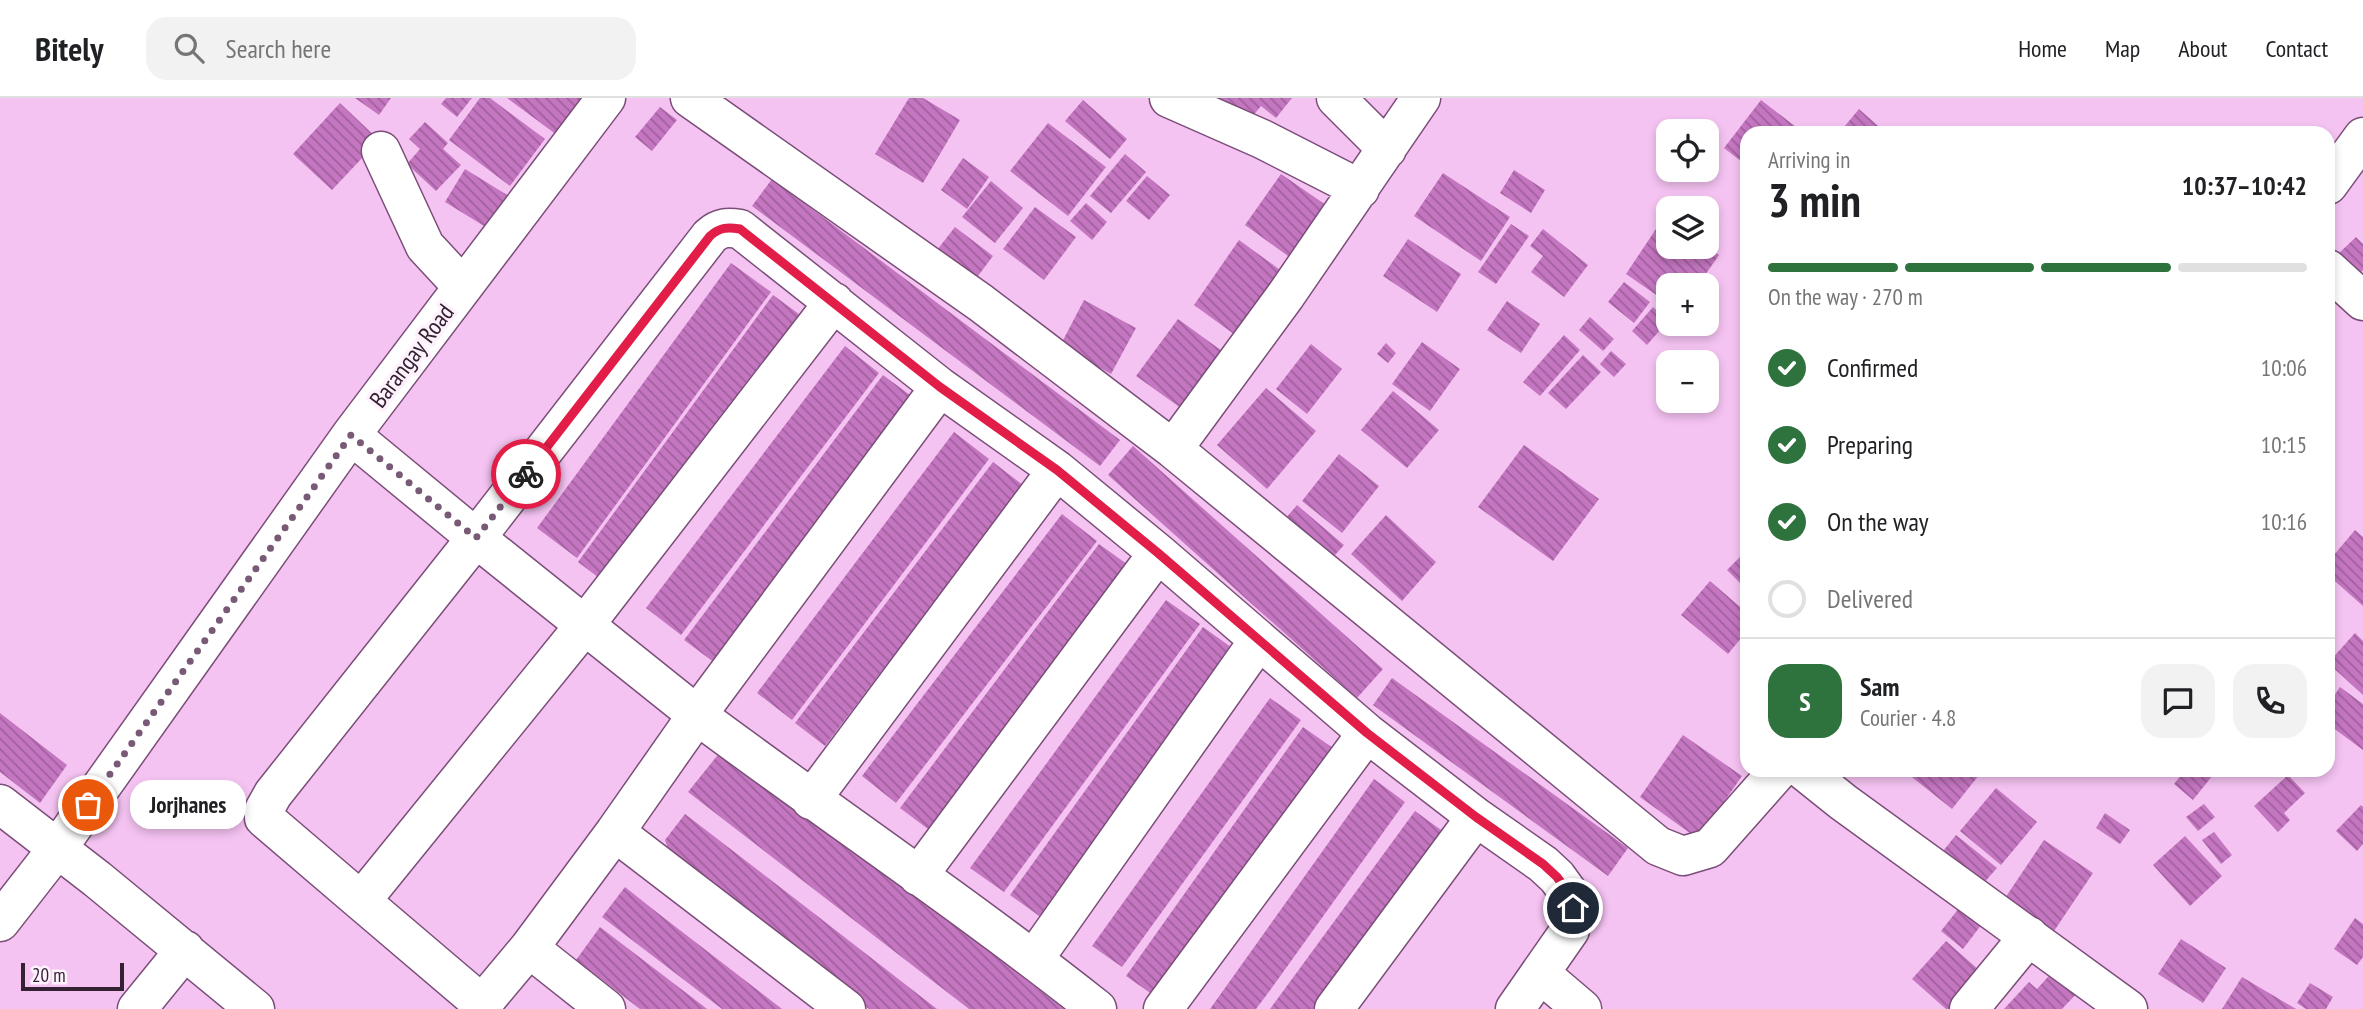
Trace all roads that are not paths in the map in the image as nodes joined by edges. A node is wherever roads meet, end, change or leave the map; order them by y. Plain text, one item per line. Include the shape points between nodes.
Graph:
1 (606, 98) edge
2 (690, 98) edge
3 (1168, 98) edge
4 (1336, 98) edge
5 (1422, 98) edge
6 (2363, 137) edge
7 (1387, 149) junction
8 (381, 151) dead end
9 (2335, 175) edge
10 (1360, 189) junction
11 (2335, 276) edge
12 (463, 287) junction
13 (2363, 301) edge
14 (834, 302) junction
15 (940, 387) junction
16 (351, 435) junction
17 (1172, 449) junction
18 (1057, 470) junction
19 (476, 538) junction
20 (1158, 553) junction
21 (584, 626) junction
22 (1259, 640) junction
23 (697, 715) junction
24 (1367, 733) junction
25 (1773, 777) edge
26 (1812, 777) edge
27 (811, 800) junction
28 (0, 804) edge
29 (1476, 817) junction
30 (615, 832) junction
31 (57, 849) junction
32 (918, 876) junction
33 (361, 901) junction
34 (0, 922) edge
35 (2029, 936) junction
36 (528, 948) junction
37 (185, 950) junction
38 (1034, 959) junction
39 (1541, 974) junction
40 (480, 1006) edge
41 (2119, 1006) edge
42 (137, 1009) edge
43 (255, 1009) edge
44 (606, 1009) edge
45 (846, 1009) edge
46 (1097, 1009) edge
47 (1163, 1009) edge
48 (1334, 1009) edge
49 (1515, 1009) edge
50 (1582, 1009) edge
51 (1969, 1009) edge

1 - 12 street, Barangay Road
2 - 17 street via 981,303
3 - 10 street
4 - 7 street
5 - 7 street
6 - 9 street
7 - 10 street
8 - 12 street via 425,246
10 - 17 street
11 - 13 street
12 - 16 street, Barangay Road
14 - 15 street
14 - 19 street via 740,229 716,230
14 - 21 street
15 - 18 street
15 - 23 street
16 - 19 street
16 - 31 street, Barangay Road
17 - 25 street via 1658,846 1683,856 1710,848
18 - 20 street
18 - 27 street
19 - 21 street
19 - 33 street via 264,810 264,818
20 - 22 street
20 - 32 street
21 - 23 street
21 - 33 street
22 - 24 street
22 - 38 street
23 - 27 street
23 - 30 street
24 - 29 street
24 - 47 street
26 - 35 street
27 - 32 street
28 - 31 street
29 - 39 street via 1543,864 1570,895 1570,930
29 - 48 street
30 - 36 street
30 - 45 street
31 - 34 street, Barangay Road
31 - 37 street
32 - 38 street
33 - 40 street
35 - 41 street
35 - 51 street
36 - 40 street
36 - 44 street
37 - 42 street
37 - 43 street
38 - 46 street
39 - 49 street
39 - 50 street

